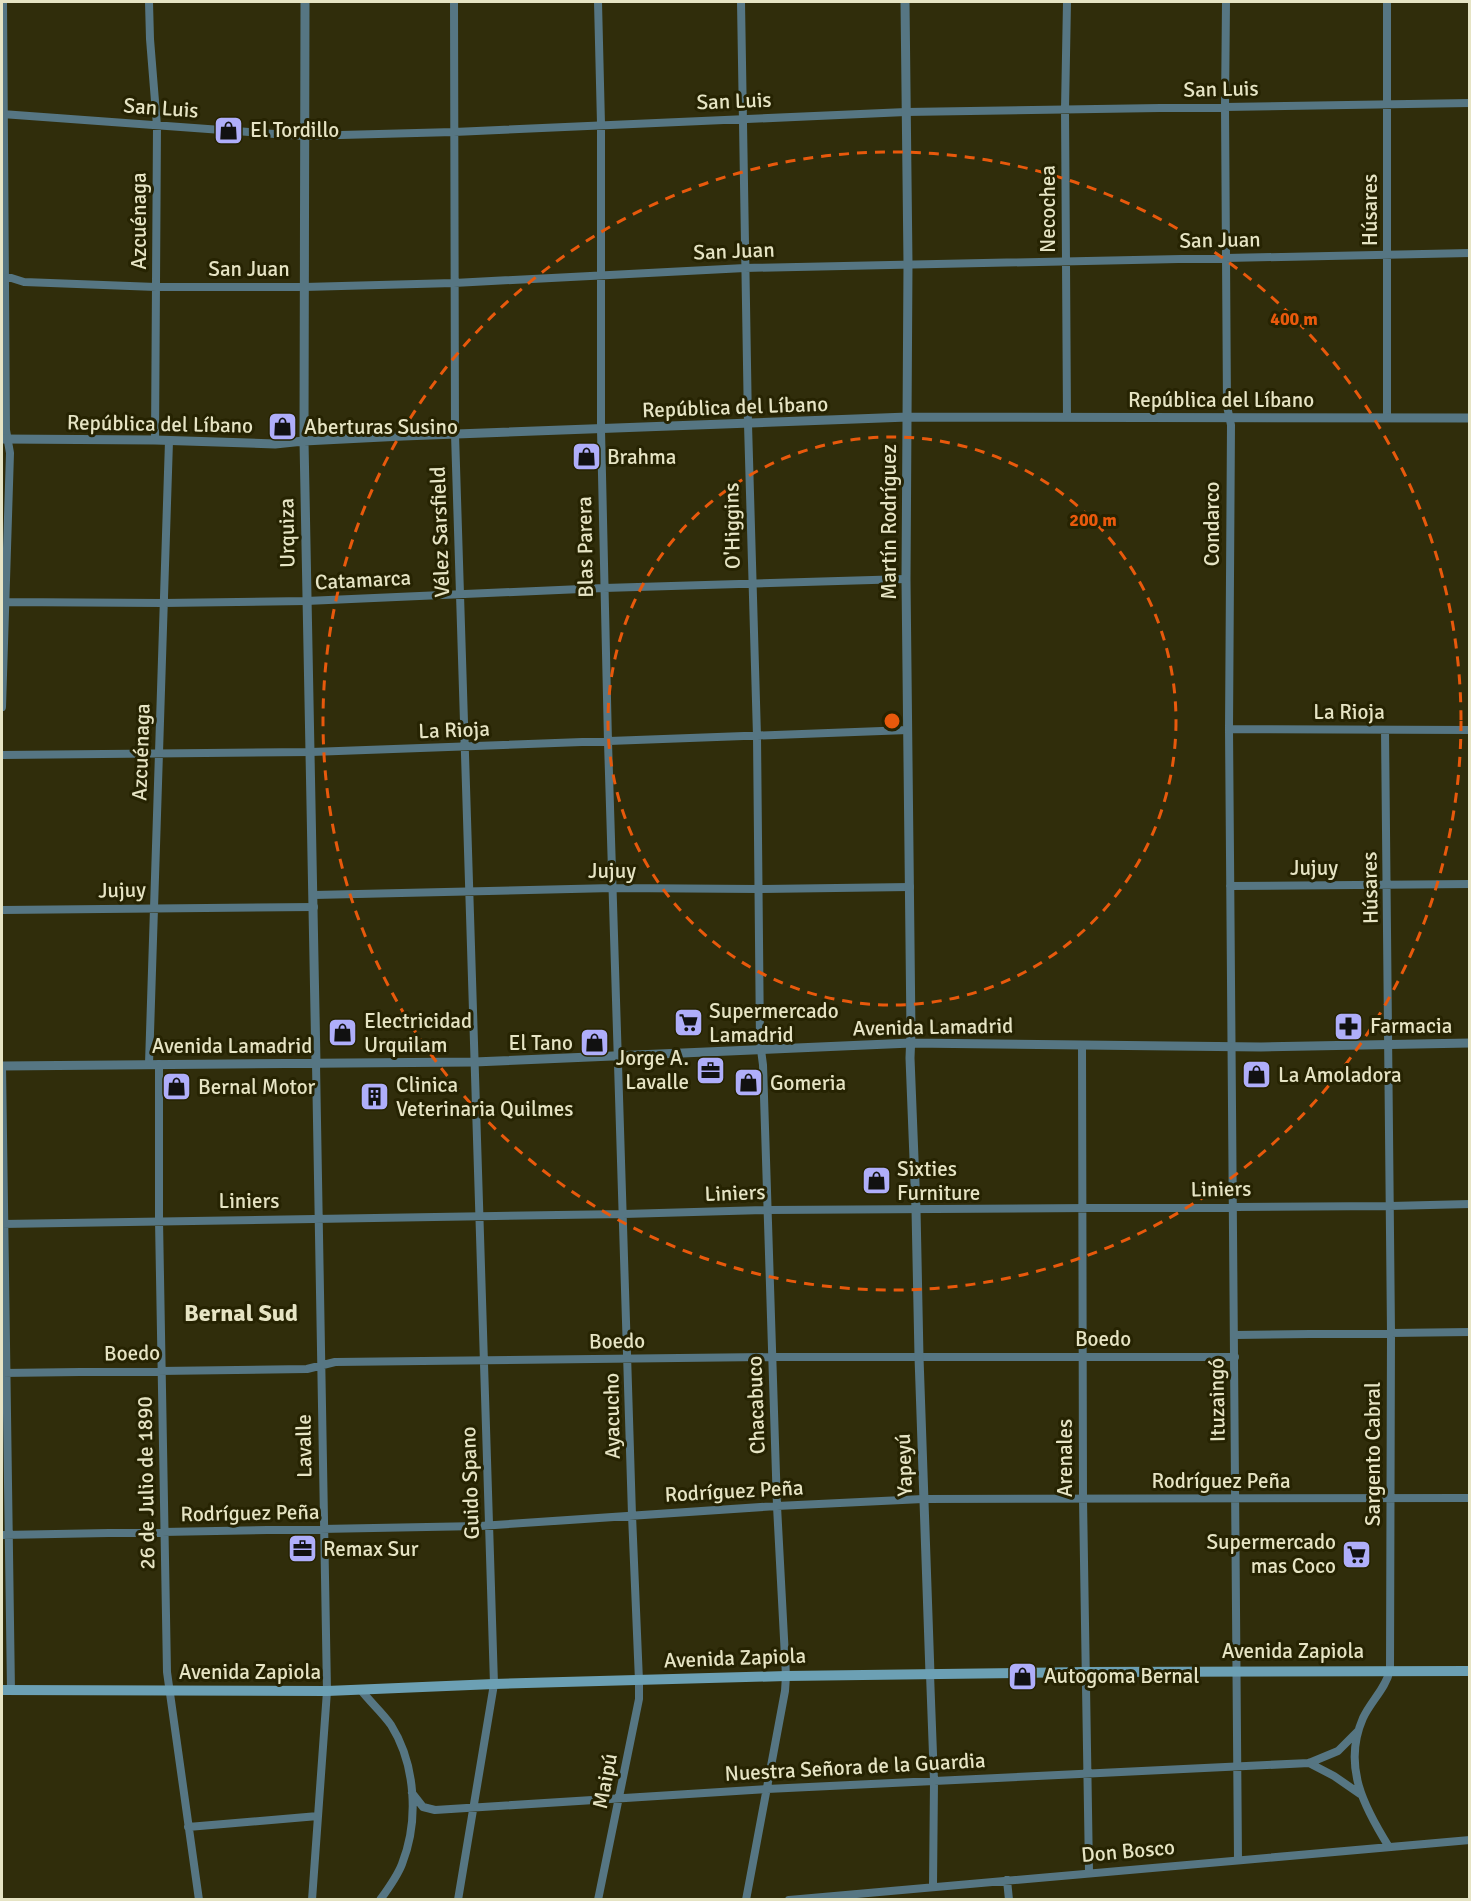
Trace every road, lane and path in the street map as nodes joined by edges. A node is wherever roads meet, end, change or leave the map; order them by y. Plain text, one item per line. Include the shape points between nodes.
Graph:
1 (3, 2) edge
2 (149, 2) edge
3 (305, 2) edge
4 (454, 2) edge
5 (598, 2) edge
6 (741, 2) edge
7 (905, 2) edge
8 (1067, 2) edge
9 (1226, 2) edge
10 (1388, 2) edge
11 (1470, 103) edge
12 (1387, 105) junction
13 (1225, 107) junction
14 (1065, 109) junction
15 (906, 112) junction
16 (3, 114) edge
17 (743, 119) junction
18 (601, 124) junction
19 (158, 126) junction
20 (454, 132) junction
21 (303, 136) junction
22 (1470, 253) edge
23 (1388, 254) junction
24 (1227, 258) junction
25 (1066, 260) junction
26 (908, 264) junction
27 (745, 268) junction
28 (600, 274) junction
29 (4, 275) edge
30 (454, 283) junction
31 (156, 287) junction
32 (304, 287) junction
33 (908, 417) junction
34 (1067, 417) junction
35 (1229, 418) junction
36 (1387, 418) junction
37 (1470, 418) edge
38 (748, 424) junction
39 (601, 430) junction
40 (455, 434) junction
41 (5, 439) edge
42 (155, 440) junction
43 (169, 441) junction
44 (304, 441) junction
45 (906, 579) junction
46 (751, 584) junction
47 (604, 588) junction
48 (460, 594) junction
49 (306, 601) junction
50 (3, 602) edge
51 (163, 603) junction
52 (2, 707) edge
53 (1229, 729) junction
54 (908, 730) junction
55 (1385, 730) junction
56 (1470, 730) edge
57 (757, 736) junction
58 (608, 742) junction
59 (465, 747) junction
60 (312, 752) junction
61 (159, 754) junction
62 (2, 755) edge
63 (1470, 884) edge
64 (1230, 886) junction
65 (1388, 886) junction
66 (910, 887) junction
67 (613, 888) junction
68 (759, 889) junction
69 (469, 891) junction
70 (314, 895) junction
71 (314, 907) junction
72 (154, 908) junction
73 (2, 910) edge
74 (911, 1043) junction
75 (1470, 1043) edge
76 (1082, 1044) junction
77 (1389, 1045) junction
78 (1232, 1047) junction
79 (760, 1050) junction
80 (617, 1056) junction
81 (474, 1062) junction
82 (154, 1064) junction
83 (316, 1064) junction
84 (2, 1066) edge
85 (1470, 1204) edge
86 (1390, 1206) junction
87 (1233, 1207) junction
88 (916, 1209) junction
89 (1082, 1209) junction
90 (768, 1210) junction
91 (624, 1214) junction
92 (479, 1216) junction
93 (319, 1219) junction
94 (159, 1220) junction
95 (3, 1224) edge
96 (1470, 1332) edge
97 (1391, 1333) junction
98 (1235, 1335) junction
99 (772, 1357) junction
100 (919, 1357) junction
101 (1082, 1357) junction
102 (1234, 1357) junction
103 (628, 1359) junction
104 (484, 1360) junction
105 (321, 1365) junction
106 (162, 1371) junction
107 (4, 1373) edge
108 (1083, 1498) junction
109 (1236, 1498) junction
110 (1470, 1498) edge
111 (923, 1499) junction
112 (1390, 1499) junction
113 (777, 1506) junction
114 (632, 1515) junction
115 (489, 1525) junction
116 (324, 1530) junction
117 (166, 1533) junction
118 (6, 1535) edge
119 (639, 1668) joint
120 (1390, 1670) junction
121 (1237, 1671) junction
122 (1470, 1671) edge
123 (1085, 1672) junction
124 (930, 1674) junction
125 (786, 1676) junction
126 (639, 1681) junction
127 (494, 1684) junction
128 (6, 1690) edge
129 (360, 1690) junction
130 (170, 1691) junction
131 (327, 1691) junction
132 (1359, 1730) junction
133 (1309, 1763) junction
134 (1238, 1766) junction
135 (1086, 1774) junction
136 (934, 1781) junction
137 (767, 1789) junction
138 (412, 1793) junction
139 (1360, 1794) junction
140 (620, 1798) junction
141 (473, 1809) junction
142 (318, 1816) junction
143 (188, 1827) junction
144 (1470, 1839) edge
145 (1389, 1847) junction
146 (1238, 1860) junction
147 (1089, 1872) junction
148 (1007, 1880) junction
149 (933, 1886) junction
150 (199, 1899) edge
151 (312, 1899) edge
152 (380, 1899) edge
153 (458, 1899) edge
154 (598, 1899) edge
155 (746, 1899) edge
156 (789, 1899) edge
157 (1009, 1899) edge

1 - 16 street
2 - 19 street, Azcuénaga
3 - 21 street, Urquiza
4 - 20 street, Vélez Sarsfield
5 - 18 street, Blas Parera
6 - 17 street, O'Higgins
7 - 15 street, Martín Rodríguez
8 - 14 street, Necochea
9 - 13 street, Condarco
10 - 12 street, Húsares
11 - 12 street, San Luis
12 - 13 street, San Luis
12 - 23 street, Húsares
13 - 14 street, San Luis
13 - 24 street, Condarco
14 - 15 street, San Luis
14 - 25 street, Necochea
15 - 17 street, San Luis
15 - 26 street, Martín Rodríguez
16 - 19 street, San Luis
16 - 29 street
17 - 18 street, San Luis
17 - 27 street, O'Higgins
18 - 20 street, San Luis
18 - 28 street, Blas Parera
19 - 21 street, San Luis
19 - 31 street, Azcuénaga
20 - 21 street, San Luis
20 - 30 street, Vélez Sarsfield
21 - 32 street, Urquiza
22 - 23 street, San Juan
23 - 24 street, San Juan
23 - 36 street, Húsares
24 - 25 street, San Juan
24 - 35 street, Condarco
25 - 26 street, San Juan
25 - 34 street, Necochea
26 - 27 street, San Juan
26 - 33 street, Martín Rodríguez
27 - 28 street, San Juan
27 - 38 street, O'Higgins
28 - 30 street, San Juan
28 - 39 street, Blas Parera
29 - 31 street, San Juan via 24,282
29 - 41 street
30 - 32 street, San Juan
30 - 40 street, Vélez Sarsfield
31 - 32 street, San Juan
31 - 42 street, Azcuénaga
32 - 44 street, Urquiza
33 - 34 street, República del Líbano
33 - 38 street, República del Líbano
33 - 45 street, Martín Rodríguez
34 - 35 street, República del Líbano
35 - 36 street, República del Líbano
35 - 53 street, Condarco
36 - 37 street, República del Líbano
38 - 39 street, República del Líbano
38 - 46 street, O'Higgins
39 - 40 street, República del Líbano
39 - 47 street, Blas Parera
40 - 44 street, República del Líbano
40 - 48 street, Vélez Sarsfield
41 - 42 street, República del Líbano
41 - 50 street via 10,453
42 - 43 street, República del Líbano
43 - 44 street, República del Líbano
43 - 51 street, Azcuénaga
44 - 49 street, Urquiza
45 - 46 street, Catamarca
45 - 54 street, Martín Rodríguez
46 - 47 street, Catamarca
46 - 57 street, O'Higgins
47 - 48 street, Catamarca
47 - 58 street, Blas Parera
48 - 49 street, Catamarca
48 - 59 street, Vélez Sarsfield
49 - 51 street, Catamarca
49 - 60 street, Urquiza
50 - 51 street, Catamarca
50 - 52 street
51 - 61 street, Azcuénaga
53 - 55 street, La Rioja
53 - 64 street, Condarco
54 - 57 street, La Rioja
54 - 66 street, Martín Rodríguez
55 - 56 street, La Rioja
55 - 65 street, Húsares
57 - 58 street, La Rioja
57 - 68 street, O'Higgins
58 - 59 street, La Rioja
58 - 67 street, Blas Parera
59 - 60 street, La Rioja
59 - 69 street, Vélez Sarsfield
60 - 61 street, La Rioja
60 - 70 street, Urquiza
61 - 62 street, La Rioja
61 - 72 street, Azcuénaga
63 - 65 street, Jujuy
64 - 65 street, Jujuy
64 - 78 street, Condarco
65 - 77 street, Húsares
66 - 68 street, Jujuy
66 - 74 street, Martín Rodríguez
67 - 68 street, Jujuy
67 - 69 street, Jujuy
67 - 80 street, Blas Parera
68 - 79 street, O'Higgins
69 - 70 street, Jujuy
69 - 81 street, Vélez Sarsfield
70 - 71 street, Urquiza
71 - 72 street, Jujuy
71 - 83 street, Urquiza
72 - 73 street, Jujuy
72 - 82 street, Azcuénaga
74 - 76 street, Avenida Lamadrid
74 - 79 street, Avenida Lamadrid
74 - 88 street, Yapeyú
75 - 77 street, Avenida Lamadrid
76 - 78 street, Avenida Lamadrid
76 - 89 street, Arenales
77 - 78 street, Avenida Lamadrid
77 - 86 street, Sargento Cabral
78 - 87 street, Ituzaingó
79 - 80 street, Avenida Lamadrid
79 - 90 street, Chacabuco
80 - 81 street, Avenida Lamadrid
80 - 91 street, Ayacucho
81 - 83 street, Avenida Lamadrid
81 - 92 street, Guido Spano
82 - 83 street, Avenida Lamadrid
82 - 84 street, Avenida Lamadrid
82 - 94 street, 26 de Julio de 1890
83 - 93 street, Lavalle
84 - 95 street
85 - 86 street, Liniers
86 - 87 street, Liniers
86 - 97 street, Sargento Cabral
87 - 89 street, Liniers
87 - 98 street, Ituzaingó
88 - 89 street, Liniers
88 - 90 street, Liniers
88 - 100 street, Yapeyú
89 - 101 street, Arenales
90 - 91 street, Liniers
90 - 99 street, Chacabuco
91 - 92 street, Liniers
91 - 103 street, Ayacucho
92 - 93 street, Liniers
92 - 104 street, Guido Spano
93 - 94 street, Liniers
93 - 105 street, Lavalle
94 - 95 street, Liniers
94 - 106 street, 26 de Julio de 1890
95 - 107 street
96 - 97 street
97 - 98 street
97 - 112 street, Sargento Cabral
98 - 102 street, Ituzaingó
99 - 100 street, Boedo
99 - 103 street, Boedo
99 - 113 street, Chacabuco
100 - 101 street, Boedo
100 - 111 street, Yapeyú
101 - 102 street, Boedo
101 - 108 street, Arenales
102 - 109 street, Ituzaingó
103 - 104 street, Boedo
103 - 114 street, Ayacucho
104 - 105 street, Boedo
104 - 115 street, Guido Spano
105 - 106 street, Boedo via 307,1369
105 - 116 street, Lavalle
106 - 107 street, Boedo
106 - 117 street, 26 de Julio de 1890
107 - 118 street
108 - 109 street, Rodríguez Peña
108 - 111 street, Rodríguez Peña
108 - 123 street, Arenales
109 - 112 street, Rodríguez Peña
109 - 121 street, Ituzaingó
110 - 112 street, Rodríguez Peña
111 - 113 street, Rodríguez Peña
111 - 124 street, Yapeyú
112 - 120 street, Sargento Cabral
113 - 114 street, Rodríguez Peña
113 - 125 street, Chacabuco
114 - 115 street, Rodríguez Peña
114 - 119 street, Ayacucho
115 - 116 street, Rodríguez Peña
115 - 127 street, Guido Spano
116 - 117 street, Rodríguez Peña
116 - 131 street, Lavalle
117 - 118 street, Rodríguez Peña
117 - 130 street, 26 de Julio de 1890
118 - 128 street
119 - 126 street, Maipú
120 - 121 main road, Avenida Zapiola
120 - 122 main road, Avenida Zapiola
120 - 132 street, Sargento Cabral
121 - 123 main road, Avenida Zapiola
121 - 134 street, Ituzaingó
123 - 124 main road, Avenida Zapiola
123 - 135 street, Arenales
124 - 125 main road, Avenida Zapiola
124 - 136 street, Yapeyú
125 - 126 main road, Avenida Zapiola
125 - 137 street, Chacabuco
126 - 127 main road, Avenida Zapiola
126 - 140 street, Maipú
127 - 129 main road, Avenida Zapiola
127 - 141 street, Guido Spano
128 - 130 main road, Avenida Zapiola
129 - 131 main road, Avenida Zapiola
129 - 138 street via 397,1737 410,1772
130 - 131 main road, Avenida Zapiola
130 - 143 street, 26 de Julio de 1890
131 - 142 street, Lavalle
132 - 133 street, Nuestra Señora de la Guardia via 1338,1751
132 - 139 street, Sargento Cabral via 1355,1766
133 - 134 street, Nuestra Señora de la Guardia
133 - 139 street
134 - 135 street, Nuestra Señora de la Guardia
134 - 146 street, Ituzaingó
135 - 136 street, Nuestra Señora de la Guardia
135 - 147 street, Arenales
136 - 137 street, Nuestra Señora de la Guardia
136 - 149 street, Yapeyú
137 - 140 street, Nuestra Señora de la Guardia
137 - 155 street, Chacabuco
138 - 141 street, Nuestra Señora de la Guardia via 429,1810
138 - 152 street via 404,1858
139 - 145 street, Sargento Cabral
140 - 141 street, Nuestra Señora de la Guardia
140 - 154 street, Maipú
141 - 153 street, Guido Spano
142 - 143 street
142 - 151 street, Lavalle
143 - 150 street, 26 de Julio de 1890
144 - 145 street, Don Bosco
145 - 146 street, Don Bosco
146 - 147 street, Don Bosco
147 - 148 street, Don Bosco
148 - 149 street, Don Bosco
148 - 157 street
149 - 156 street, Don Bosco

